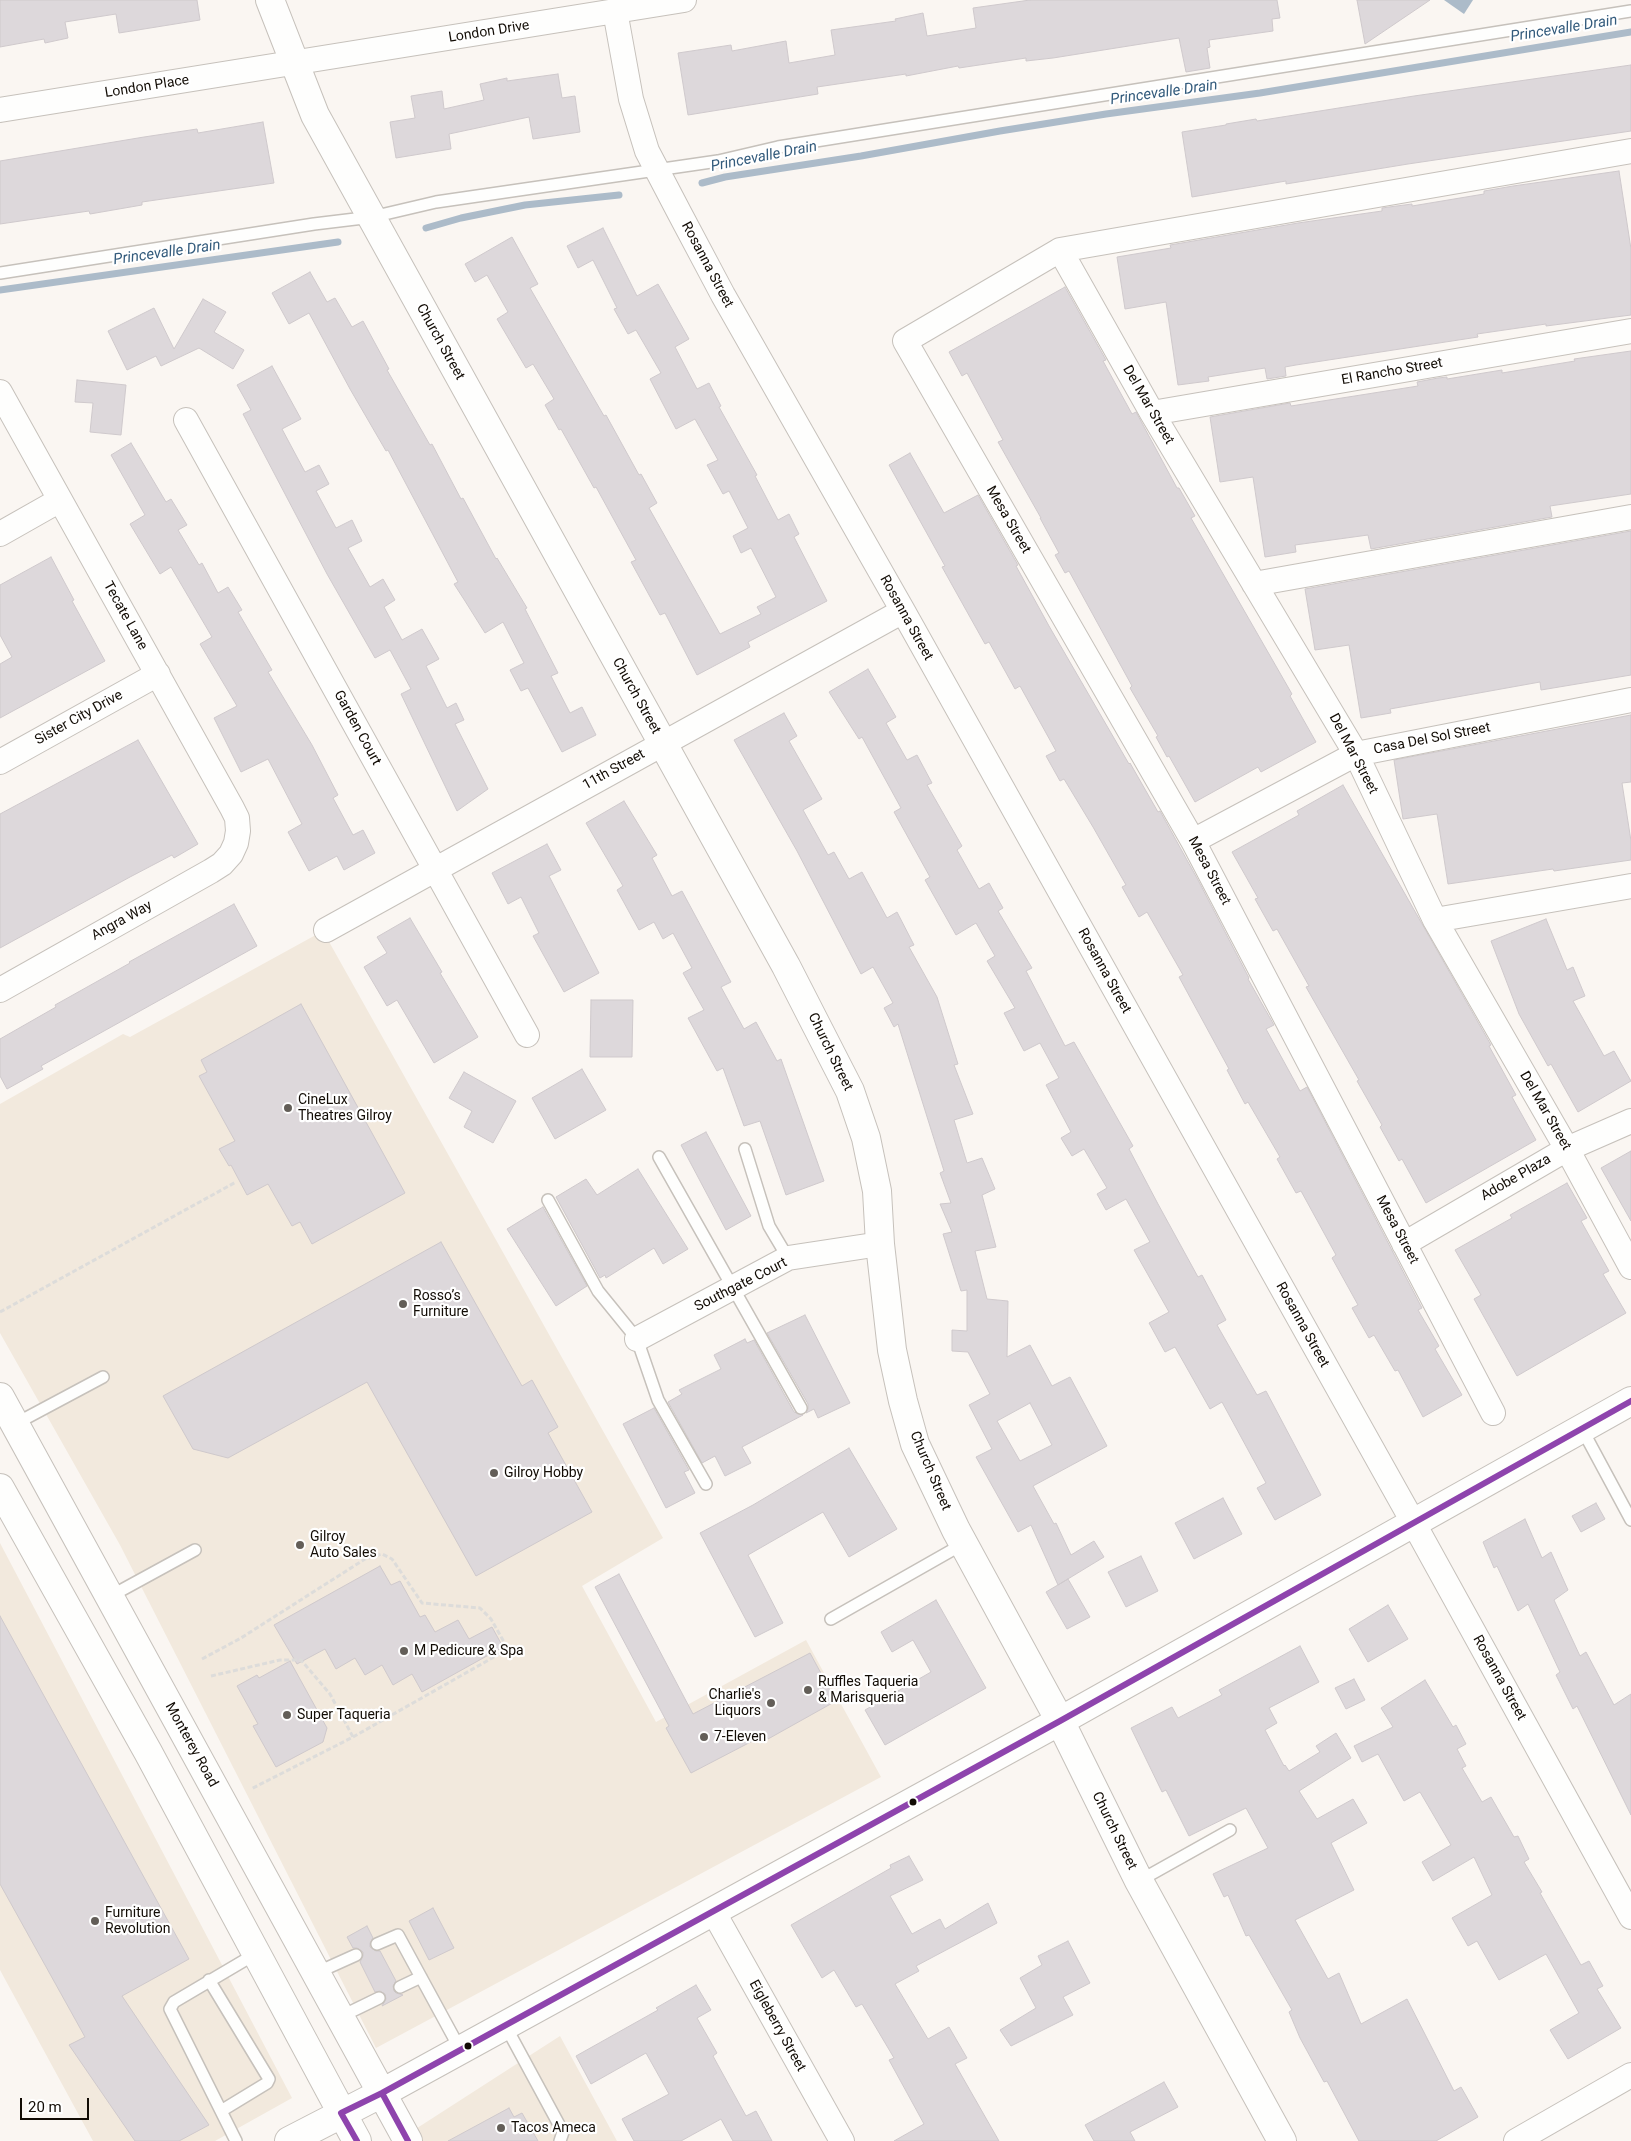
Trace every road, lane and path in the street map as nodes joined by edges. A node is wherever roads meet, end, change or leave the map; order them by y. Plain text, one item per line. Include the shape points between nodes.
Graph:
1 (270, 0) edge
2 (684, 0) edge
3 (1631, 10) edge
4 (616, 11) junction
5 (294, 64) junction
6 (0, 110) edge
7 (1631, 151) edge
8 (656, 170) junction
9 (372, 217) junction
10 (1060, 250) junction
11 (0, 274) edge
12 (1631, 332) edge
13 (0, 392) edge
14 (1152, 413) junction
15 (186, 420) dead end
16 (60, 500) junction
17 (1631, 517) edge
18 (0, 534) edge
19 (1254, 584) junction
20 (903, 611) junction
21 (158, 674) junction
22 (1631, 700) edge
23 (662, 744) junction
24 (1356, 754) junction
25 (0, 762) edge
26 (1193, 841) junction
27 (236, 843) joint
28 (435, 869) junction
29 (1631, 886) edge
30 (1435, 920) junction
31 (326, 930) dead end
32 (0, 990) edge
33 (527, 1035) dead end
34 (1631, 1120) edge
35 (745, 1149) dead end
36 (1567, 1149) junction
37 (659, 1157) dead end
38 (236, 1182) dead end
39 (548, 1200) dead end
40 (880, 1244) junction
41 (1404, 1244) junction
42 (788, 1258) junction
43 (1631, 1267) edge
44 (733, 1288) junction
45 (0, 1312) edge
46 (637, 1339) junction
47 (103, 1377) dead end
48 (0, 1397) edge
49 (1631, 1401) edge
50 (801, 1408) dead end
51 (1493, 1413) dead end
52 (15, 1424) junction
53 (1582, 1429) junction
54 (706, 1484) dead end
55 (0, 1488) edge
56 (1631, 1520) edge
57 (1413, 1522) junction
58 (964, 1544) junction
59 (195, 1550) dead end
60 (109, 1597) junction
61 (831, 1619) dead end
62 (202, 1659) dead end
63 (211, 1676) dead end
64 (1060, 1721) junction
65 (353, 1737) junction
66 (251, 1790) dead end
67 (1230, 1830) dead end
68 (1139, 1881) junction
69 (713, 1911) junction
70 (1631, 1917) edge
71 (377, 1944) dead end
72 (257, 1953) junction
73 (356, 1955) dead end
74 (316, 1972) junction
75 (421, 1977) junction
76 (209, 1980) junction
77 (400, 1987) dead end
78 (378, 1998) dead end
79 (340, 2017) junction
80 (505, 2025) junction
81 (460, 2050) junction
82 (1631, 2075) edge
83 (382, 2093) junction
84 (221, 2111) junction
85 (342, 2113) junction
86 (236, 2141) edge
87 (289, 2141) edge
88 (357, 2141) edge
89 (408, 2141) edge
90 (560, 2141) edge
91 (842, 2141) edge
92 (1282, 2141) edge
93 (1516, 2141) edge

1 - 5 street, Church Street
2 - 4 street, London Drive
3 - 8 lane via 778,147 718,161
4 - 5 street, London Drive
4 - 8 street, Rosanna Street via 630,99
5 - 6 street, London Place
5 - 9 street, Church Street via 315,115
7 - 10 street
8 - 9 lane via 436,202
8 - 20 street, Rosanna Street via 723,295
9 - 11 lane
9 - 23 street, Church Street
10 - 14 street, Del Mar Street
10 - 26 street, Mesa Street via 905,340
12 - 14 street, El Rancho Street
13 - 16 street, Tecate Lane
14 - 19 street, Del Mar Street
15 - 28 street, Garden Court
16 - 18 street
16 - 21 street, Tecate Lane
17 - 19 street
19 - 24 street, Del Mar Street
20 - 23 street, 11th Street
20 - 57 street, Rosanna Street
21 - 25 street, Sister City Drive
21 - 27 street, Tecate Lane via 232,808 237,825
22 - 24 street, Casa Del Sol Street
23 - 28 street, 11th Street
23 - 40 street, Church Street via 804,1000 850,1091 866,1138 877,1191
24 - 26 street, Casa Del Sol Street
24 - 30 street, Del Mar Street
26 - 41 street, Mesa Street
27 - 32 street, Angra Way via 226,859 211,871
28 - 31 street, 11th Street
28 - 33 street, Garden Court
29 - 30 street
30 - 36 street, Del Mar Street
34 - 36 street, Adobe Plaza
35 - 42 lane via 769,1226
36 - 41 street, Adobe Plaza
36 - 43 street, Del Mar Street
37 - 44 lane
38 - 45 path
39 - 46 lane via 598,1291
40 - 42 street, Southgate Court
40 - 58 street, Church Street via 892,1350 915,1444
41 - 51 street, Mesa Street
42 - 44 street, Southgate Court
44 - 46 street, Southgate Court
44 - 50 lane
46 - 54 lane via 658,1400
47 - 52 lane
48 - 52 street, Monterey Road
49 - 53 street
52 - 60 street, Monterey Road
53 - 56 lane
53 - 57 street
55 - 72 street
57 - 64 street
57 - 70 street, Rosanna Street
58 - 61 lane
58 - 64 street, Church Street
59 - 60 lane
60 - 74 street, Monterey Road
62 - 65 path via 365,1559 382,1554 392,1559 422,1603 480,1608 491,1619 508,1649
63 - 65 path via 280,1660 301,1660 330,1694
64 - 68 street, Church Street
64 - 69 street
65 - 66 path
67 - 68 lane
68 - 92 street, Church Street
69 - 80 street
69 - 91 street, Eigleberry Street
71 - 75 lane via 398,1935
72 - 76 lane
72 - 85 street
73 - 74 lane
74 - 79 street, Monterey Road
75 - 77 lane
75 - 81 lane
76 - 84 lane via 174,2002 170,2008
76 - 84 lane via 269,2079
78 - 79 lane
79 - 83 street, Monterey Road
80 - 81 street
80 - 90 lane via 563,2132
81 - 83 street
82 - 93 street
83 - 85 street
83 - 89 street, Monterey Road
84 - 86 lane
85 - 87 street
85 - 88 street

